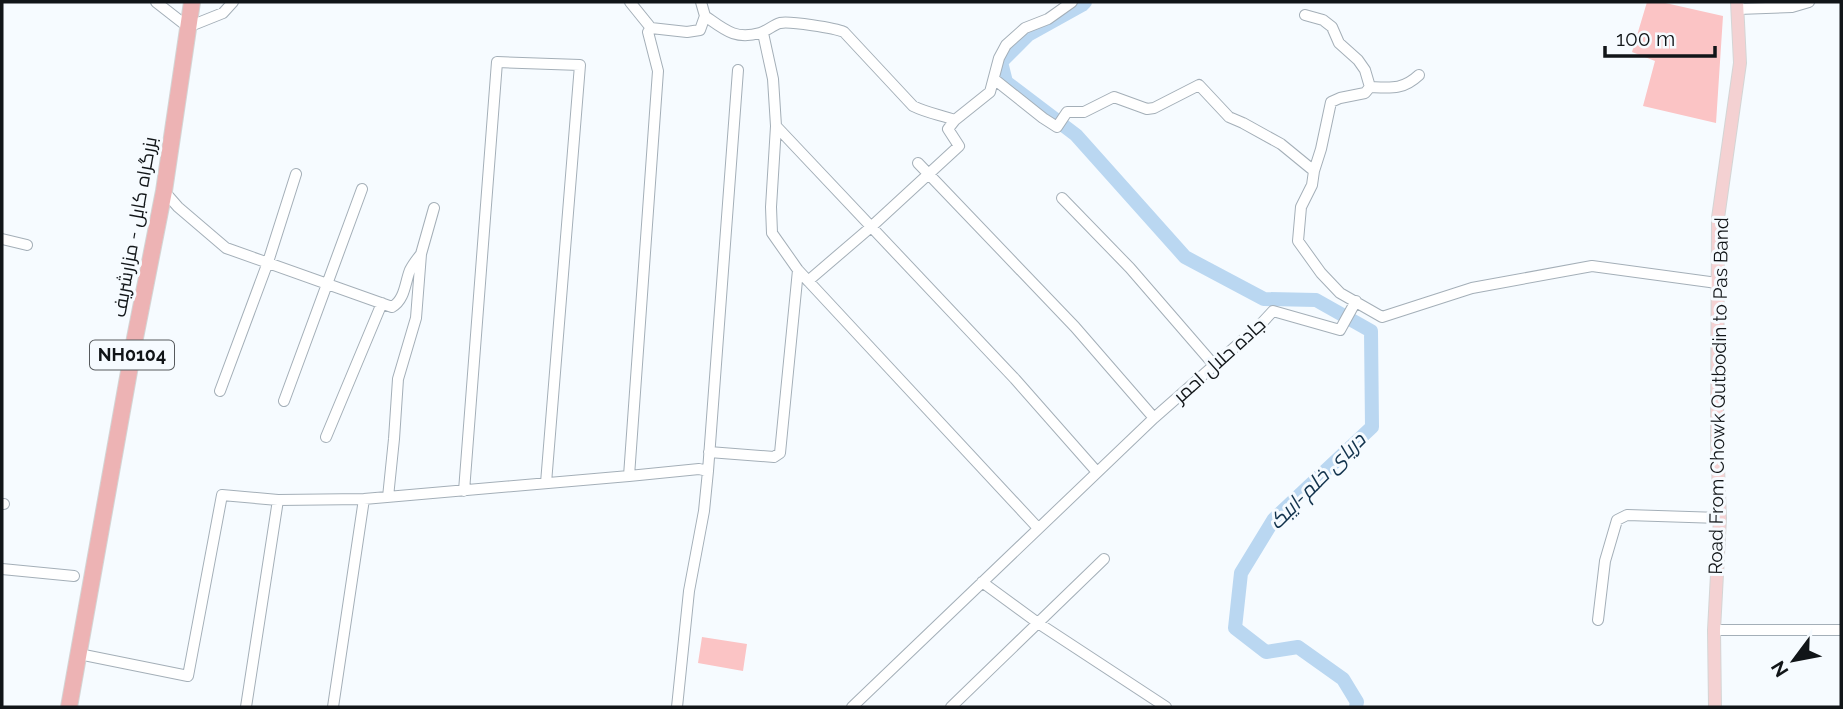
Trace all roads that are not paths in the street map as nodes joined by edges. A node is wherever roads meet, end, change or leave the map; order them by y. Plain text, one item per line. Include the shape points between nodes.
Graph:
1 (192, 2) edge
2 (233, 2) edge
3 (630, 2) edge
4 (701, 2) edge
5 (1072, 2) edge
6 (1809, 2) edge
7 (158, 3) edge
8 (1737, 5) edge
9 (1305, 15) dead end
10 (705, 16) junction
11 (188, 27) junction
12 (651, 28) junction
13 (763, 33) junction
14 (738, 71) dead end
15 (1419, 75) dead end
16 (994, 79) junction
17 (1370, 87) junction
18 (955, 120) junction
19 (776, 126) junction
20 (918, 163) dead end
21 (1314, 171) junction
22 (296, 174) dead end
23 (928, 174) junction
24 (362, 189) dead end
25 (164, 191) junction
26 (1062, 198) dead end
27 (435, 208) dead end
28 (872, 227) junction
29 (2, 239) edge
30 (27, 244) dead end
31 (421, 254) junction
32 (268, 262) junction
33 (798, 270) junction
34 (808, 281) junction
35 (329, 283) junction
36 (1717, 283) junction
37 (1356, 301) junction
38 (382, 303) junction
39 (1214, 365) junction
40 (220, 391) dead end
41 (284, 401) dead end
42 (1154, 418) junction
43 (326, 437) dead end
44 (709, 452) junction
45 (708, 471) junction
46 (1097, 472) junction
47 (629, 475) junction
48 (545, 483) junction
49 (464, 491) junction
50 (388, 497) junction
51 (364, 499) junction
52 (278, 500) junction
53 (1720, 518) junction
54 (1038, 528) junction
55 (1104, 559) dead end
56 (2, 569) edge
57 (74, 576) dead end
58 (982, 582) junction
59 (1598, 620) dead end
60 (1038, 623) junction
61 (1714, 630) junction
62 (1841, 630) edge
63 (79, 653) junction
64 (1154, 704) edge
65 (69, 707) edge
66 (246, 707) edge
67 (333, 707) edge
68 (677, 707) edge
69 (852, 707) edge
70 (951, 707) edge
71 (1167, 707) edge
72 (1715, 707) edge

1 - 11 highway, بزرگراه کابل - مزارشریف / NH0104
2 - 11 street via 223,13
3 - 12 street
4 - 10 street
5 - 16 street via 1025,28 1006,45
6 - 8 street via 1791,7
7 - 11 street
8 - 36 main road, Road From Chowk Qutbodin to Pas Band via 1740,63 1718,218
9 - 17 street via 1323,19 1332,27 1339,43 1365,70
10 - 12 street via 700,30
10 - 13 street via 740,36
11 - 25 highway, بزرگراه کابل - مزارشریف / NH0104
12 - 47 street via 648,32 659,71
13 - 18 street via 779,23 844,32 913,106
13 - 19 street via 773,79
14 - 44 street
15 - 17 street via 1405,86
16 - 18 street via 990,92
16 - 21 street via 1057,127 1067,112 1084,112 1114,97 1147,109 1199,85 1229,117 1281,145
17 - 21 street via 1366,93 1331,102
18 - 23 street via 948,129 959,146
19 - 28 street
19 - 33 street via 772,233
20 - 23 street
21 - 37 street via 1301,206 1298,241 1321,273
22 - 32 street
23 - 28 street
23 - 42 street via 1075,327
24 - 35 street
25 - 32 street via 217,242
25 - 63 highway, بزرگراه کابل - مزارشریف / NH0104
26 - 39 street
27 - 31 street
28 - 34 street
28 - 46 street
29 - 30 street
31 - 38 street via 409,272 400,301 392,307
31 - 50 street via 416,318 398,379
32 - 35 street
32 - 40 street
33 - 34 street
33 - 44 street via 780,453 775,457
34 - 54 street
35 - 38 street
35 - 41 street
36 - 37 street via 1592,266 1472,288 1382,317
36 - 53 main road, Road From Chowk Qutbodin to Pas Band
37 - 39 street, جاده حلال احمر via 1340,330 1273,311
38 - 43 street
39 - 42 street, جاده حلال احمر
42 - 46 street, جاده حلال احمر
44 - 45 street
45 - 47 street
45 - 68 street
46 - 54 street, جاده حلال احمر
47 - 48 street
48 - 49 street
48 - 49 street via 580,65 497,62
49 - 50 street
50 - 51 street
51 - 52 street
51 - 67 street
52 - 63 street via 222,495 188,676
52 - 66 street
53 - 59 street via 1627,515 1617,520 1605,561
53 - 61 main road, Road From Chowk Qutbodin to Pas Band
54 - 58 street, جاده حلال احمر
55 - 60 street
56 - 57 street
58 - 60 street
58 - 69 street, جاده حلال احمر
60 - 64 street
60 - 70 street
61 - 62 street
61 - 72 main road, Road From Chowk Qutbodin to Pas Band
63 - 65 highway, بزرگراه کابل - مزارشریف / NH0104
64 - 71 street

